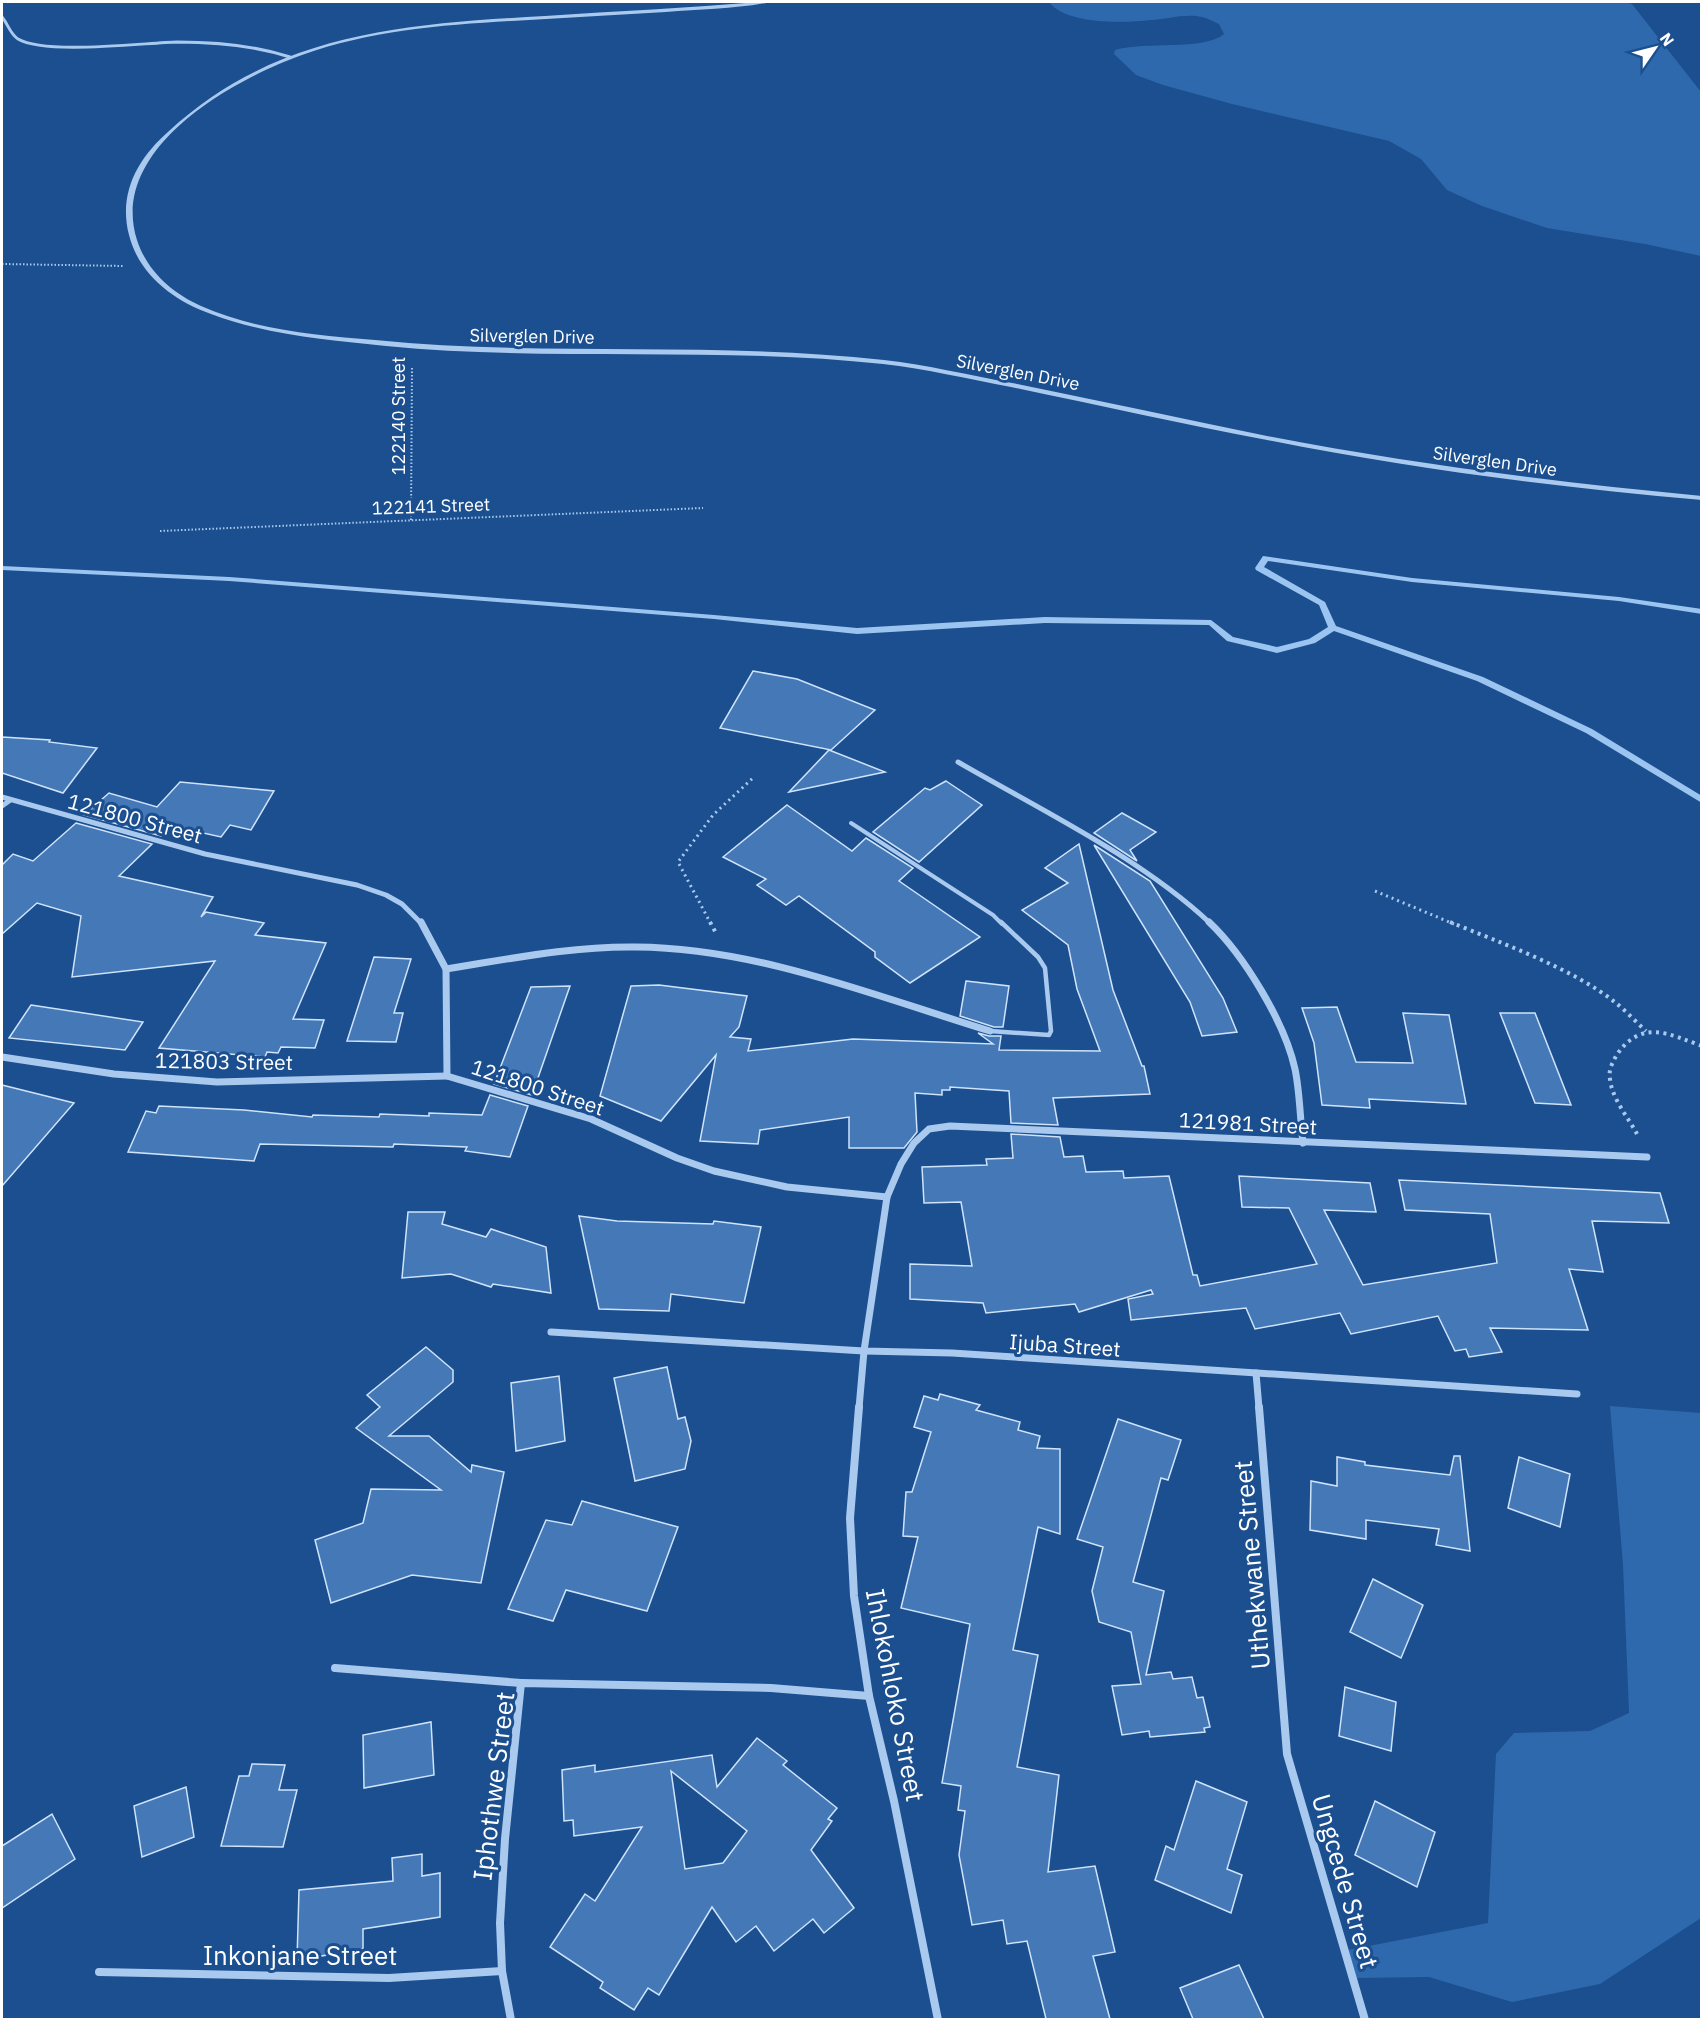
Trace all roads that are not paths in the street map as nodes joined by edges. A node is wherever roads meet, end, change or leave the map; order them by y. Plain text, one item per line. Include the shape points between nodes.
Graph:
1 (769, 2) edge
2 (2, 17) edge
3 (290, 57) junction
4 (1701, 498) edge
5 (958, 762) dead end
6 (2, 797) edge
7 (9, 801) junction
8 (2, 806) edge
9 (851, 823) dead end
10 (446, 969) junction
11 (990, 1031) joint
12 (2, 1057) edge
13 (447, 1076) junction
14 (1303, 1143) junction
15 (1647, 1157) road end
16 (887, 1197) junction
17 (551, 1332) dead end
18 (864, 1351) junction
19 (1256, 1373) junction
20 (1577, 1394) dead end
21 (335, 1668) dead end
22 (521, 1683) junction
23 (869, 1696) junction
24 (1287, 1754) joint
25 (502, 1971) junction
26 (99, 1972) dead end
27 (511, 2019) edge
28 (938, 2019) edge
29 (1365, 2019) edge

1 - 3 street, Silverglen Drive via 420,27 351,39
2 - 3 street via 13,35 34,44 228,44 264,48
3 - 4 street, Silverglen Drive via 242,80 168,133 141,164 130,194 129,216 136,246 147,267 170,292 237,321 412,348 789,355 873,361 1342,453 1467,473
5 - 14 street via 1137,866 1194,908 1227,939 1278,1020 1295,1069
6 - 7 street, 121800 Street
7 - 8 street
7 - 10 street, 121800 Street via 205,854 357,885 386,895 422,923
9 - 11 lane via 993,915 1038,957 1045,968 1049,1035
10 - 11 street via 602,947 662,947 728,955 786,969
10 - 13 street, 121800 Street
12 - 13 street, 121803 Street via 114,1074 217,1082
13 - 16 street, 121800 Street via 591,1119 713,1170 844,1195
14 - 15 street, 121981 Street
14 - 16 street, 121981 Street via 950,1126 928,1129 914,1143
16 - 18 street, Ihlokohloko Street
17 - 18 street, Ijuba Street
18 - 19 street, Ijuba Street
18 - 23 street, Ihlokohloko Street via 850,1518 854,1596
19 - 20 street, Ijuba Street
19 - 24 street, Uthekwane Street
21 - 22 street
22 - 23 street, Iphothwe Street via 771,1688
22 - 25 street, Iphothwe Street via 504,1849
23 - 28 street, Ihlokohloko Street
24 - 29 street, Ungcede Street
25 - 26 street, Inkonjane Street via 389,1978
25 - 27 street, Iphothwe Street

